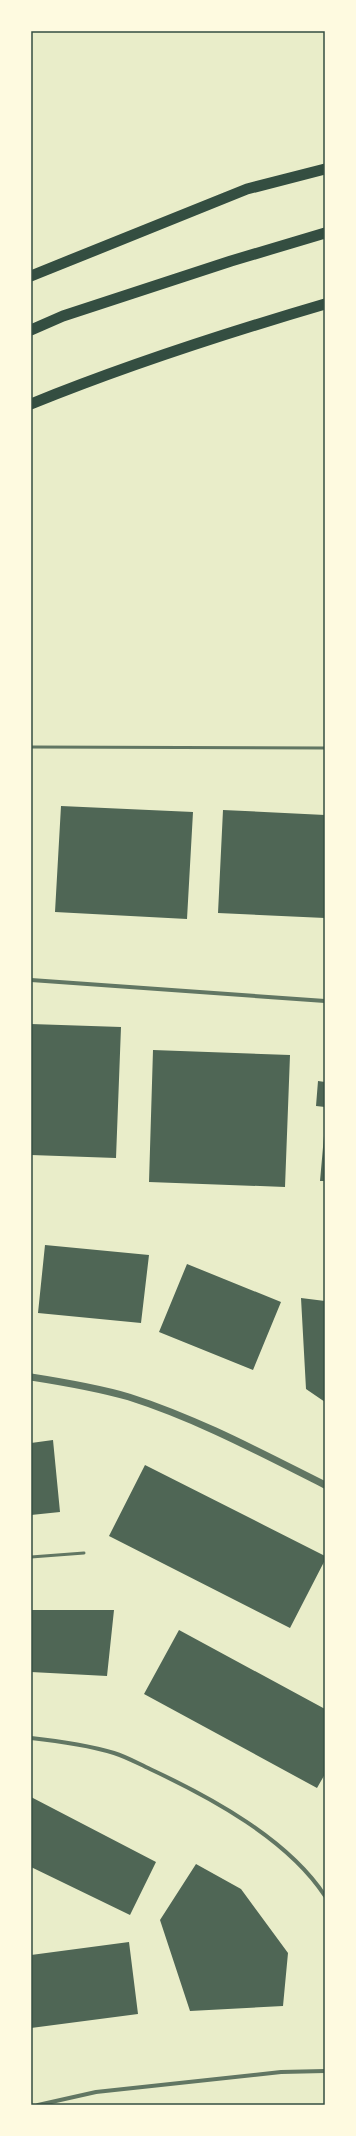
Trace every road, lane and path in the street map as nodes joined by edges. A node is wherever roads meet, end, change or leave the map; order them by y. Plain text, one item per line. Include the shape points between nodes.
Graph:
1 (325, 168) edge
2 (325, 233) edge
3 (31, 276) edge
4 (325, 304) edge
5 (31, 330) edge
6 (31, 404) edge
7 (31, 747) edge
8 (325, 748) edge
9 (31, 980) edge
10 (325, 1001) edge
11 (31, 1377) edge
12 (325, 1486) edge
13 (84, 1553) dead end
14 (31, 1558) edge
15 (31, 1738) edge
16 (325, 1896) edge
17 (325, 2071) edge
18 (38, 2105) edge

1 - 3 highway via 247,189
2 - 5 highway via 63,316
4 - 6 highway via 259,323 87,381
7 - 8 lane
9 - 10 street
11 - 12 street via 128,1397 176,1414 243,1444
13 - 14 lane
15 - 16 street via 79,1744 116,1753 179,1783 245,1822 289,1855
17 - 18 street via 281,2072 96,2092

